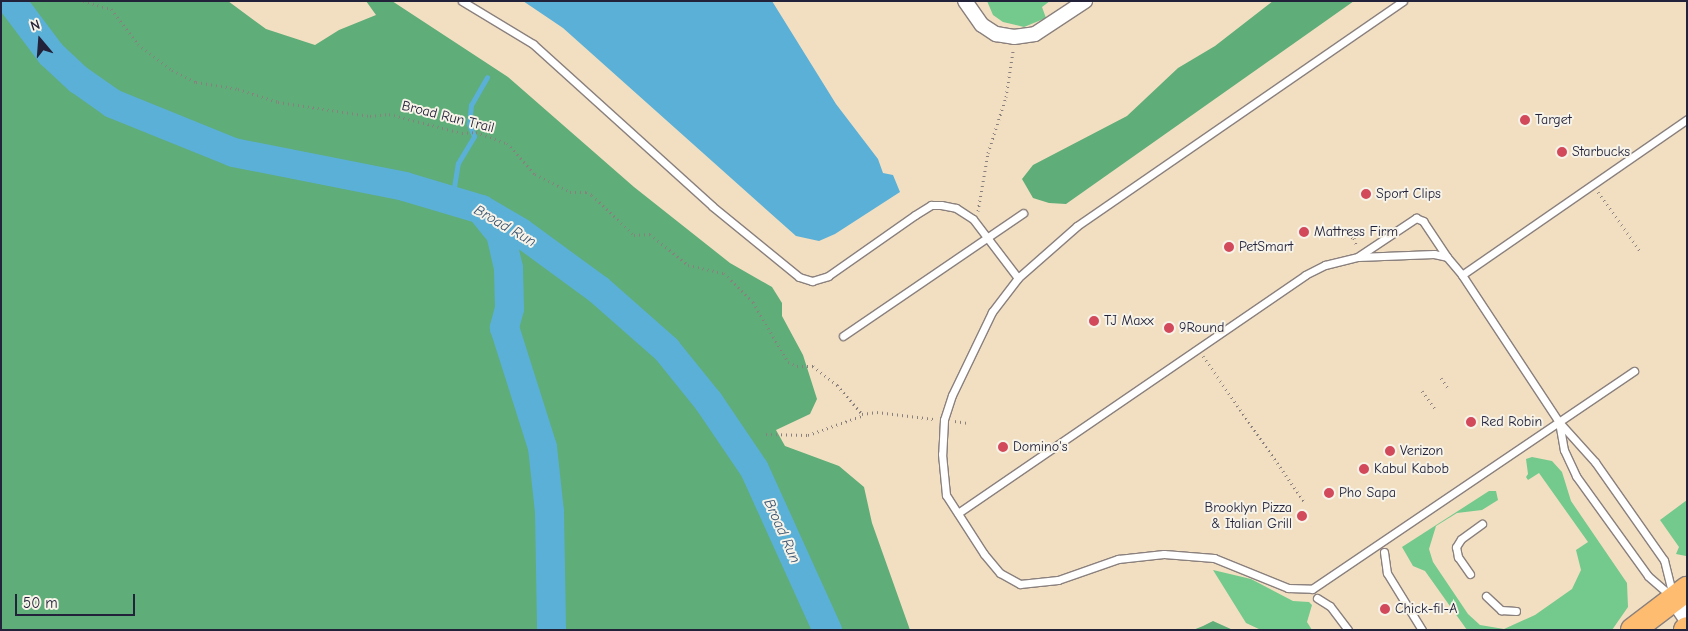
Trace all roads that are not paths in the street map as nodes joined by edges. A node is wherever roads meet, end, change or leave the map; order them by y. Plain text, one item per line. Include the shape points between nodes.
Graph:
1 (462, 1) edge
2 (965, 1) edge
3 (1085, 1) edge
4 (1402, 1) edge
5 (1687, 119) edge
6 (1023, 212) dead end
7 (988, 237) junction
8 (1358, 257) junction
9 (1447, 257) junction
10 (1462, 275) junction
11 (1018, 278) junction
12 (843, 336) dead end
13 (1634, 371) dead end
14 (1559, 422) junction
15 (958, 513) junction
16 (1482, 524) dead end
17 (1384, 552) dead end
18 (1470, 574) dead end
19 (1486, 596) dead end
20 (1317, 598) dead end
21 (1682, 602) edge
22 (1516, 611) dead end
23 (1348, 630) edge
24 (1422, 630) edge
25 (1634, 630) edge

1 - 7 lane via 541,50 712,206 799,277 812,280 828,276 931,205 956,208 978,224
2 - 3 street via 982,26 996,34 1014,38 1035,34
4 - 11 lane via 1078,226
5 - 10 lane
6 - 7 lane
7 - 11 lane
7 - 12 lane
8 - 9 lane via 1434,254
8 - 9 lane via 1416,218 1423,221
8 - 15 lane via 1325,265 1306,275
9 - 10 lane
10 - 14 lane
11 - 15 lane via 992,312 944,420 942,477 946,494
13 - 14 lane
14 - 15 lane via 1312,589 1288,588 1214,558 1164,554 1118,558 1058,580 1020,584 995,566
14 - 21 lane via 1595,462 1664,560
14 - 21 lane via 1564,450 1576,476 1648,576
16 - 18 lane via 1461,539 1456,547 1458,557
17 - 24 lane via 1387,573
19 - 22 lane via 1501,610
20 - 23 lane via 1330,606
21 - 25 highway

